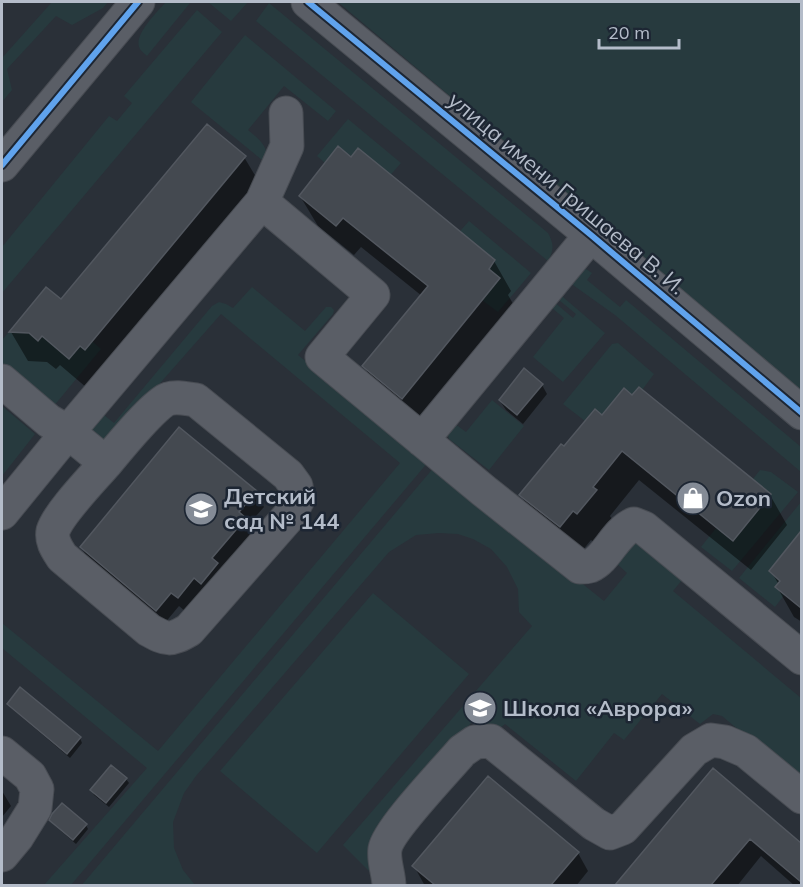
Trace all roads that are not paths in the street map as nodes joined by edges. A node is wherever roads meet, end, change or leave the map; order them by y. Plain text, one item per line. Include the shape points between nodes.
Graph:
1 (138, 2) edge
2 (308, 2) edge
3 (286, 113) dead end
4 (2, 165) edge
5 (262, 202) junction
6 (591, 235) junction
7 (2, 381) edge
8 (801, 413) edge
9 (68, 432) junction
10 (422, 440) junction
11 (106, 463) junction
12 (2, 513) edge
13 (801, 658) edge
14 (2, 753) edge
15 (801, 797) edge
16 (2, 855) edge
17 (389, 885) edge

1 - 4 street
2 - 6 street, улица имени Гришаева В. И.
3 - 5 street via 287,146
5 - 9 street
5 - 10 street via 373,295 322,357
6 - 8 street, улица имени Гришаева В. И.
6 - 10 street
7 - 9 street
9 - 11 street
9 - 12 street
10 - 13 street via 580,567 590,566 600,558 626,528 634,524 644,528
11 - 11 street via 60,517 53,532 54,546 62,557 162,638 175,638 189,630 290,515 298,499 296,486 288,475 196,400 166,399
14 - 16 street via 30,776 37,789 35,808
15 - 17 street via 746,751 711,740 694,750 623,828 610,833 491,741 475,742 462,751 396,827 385,848

